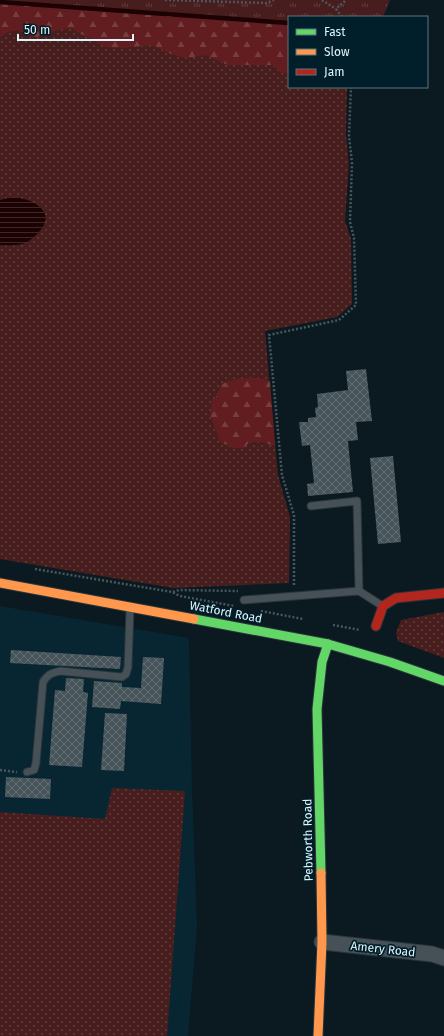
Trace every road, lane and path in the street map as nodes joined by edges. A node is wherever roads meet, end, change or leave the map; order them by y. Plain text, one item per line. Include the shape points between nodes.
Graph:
1 (165, 0) edge
2 (274, 0) edge
3 (322, 0) edge
4 (346, 0) edge
5 (336, 9) junction
6 (341, 16) edge
7 (351, 88) edge
8 (311, 506) dead end
9 (0, 583) edge
10 (359, 591) junction
11 (172, 592) dead end
12 (444, 593) edge
13 (294, 596) junction
14 (258, 598) junction
15 (244, 600) dead end
16 (130, 606) junction
17 (383, 606) junction
18 (376, 626) dead end
19 (328, 644) junction
20 (444, 681) edge
21 (0, 770) edge
22 (27, 772) joint
23 (322, 942) junction
24 (444, 958) edge
25 (318, 1036) edge

1 - 2 path via 267,3
3 - 5 path
4 - 5 path
5 - 6 path
7 - 13 path via 350,222 354,238 356,305 339,320 269,335 282,475 294,516
8 - 10 lane via 357,501
9 - 16 street, Watford Road
10 - 13 lane
10 - 17 lane
11 - 14 path via 246,591
12 - 17 street via 396,598
13 - 14 lane
14 - 15 lane
16 - 19 street, Watford Road
16 - 22 lane via 126,674 122,676 60,671 45,678 36,763 34,770
17 - 18 street
19 - 20 street, Watford Road
19 - 23 street, Pebworth Road via 322,662 317,709
21 - 22 path
23 - 24 street, Amery Road via 432,954
23 - 25 street, Pebworth Road

